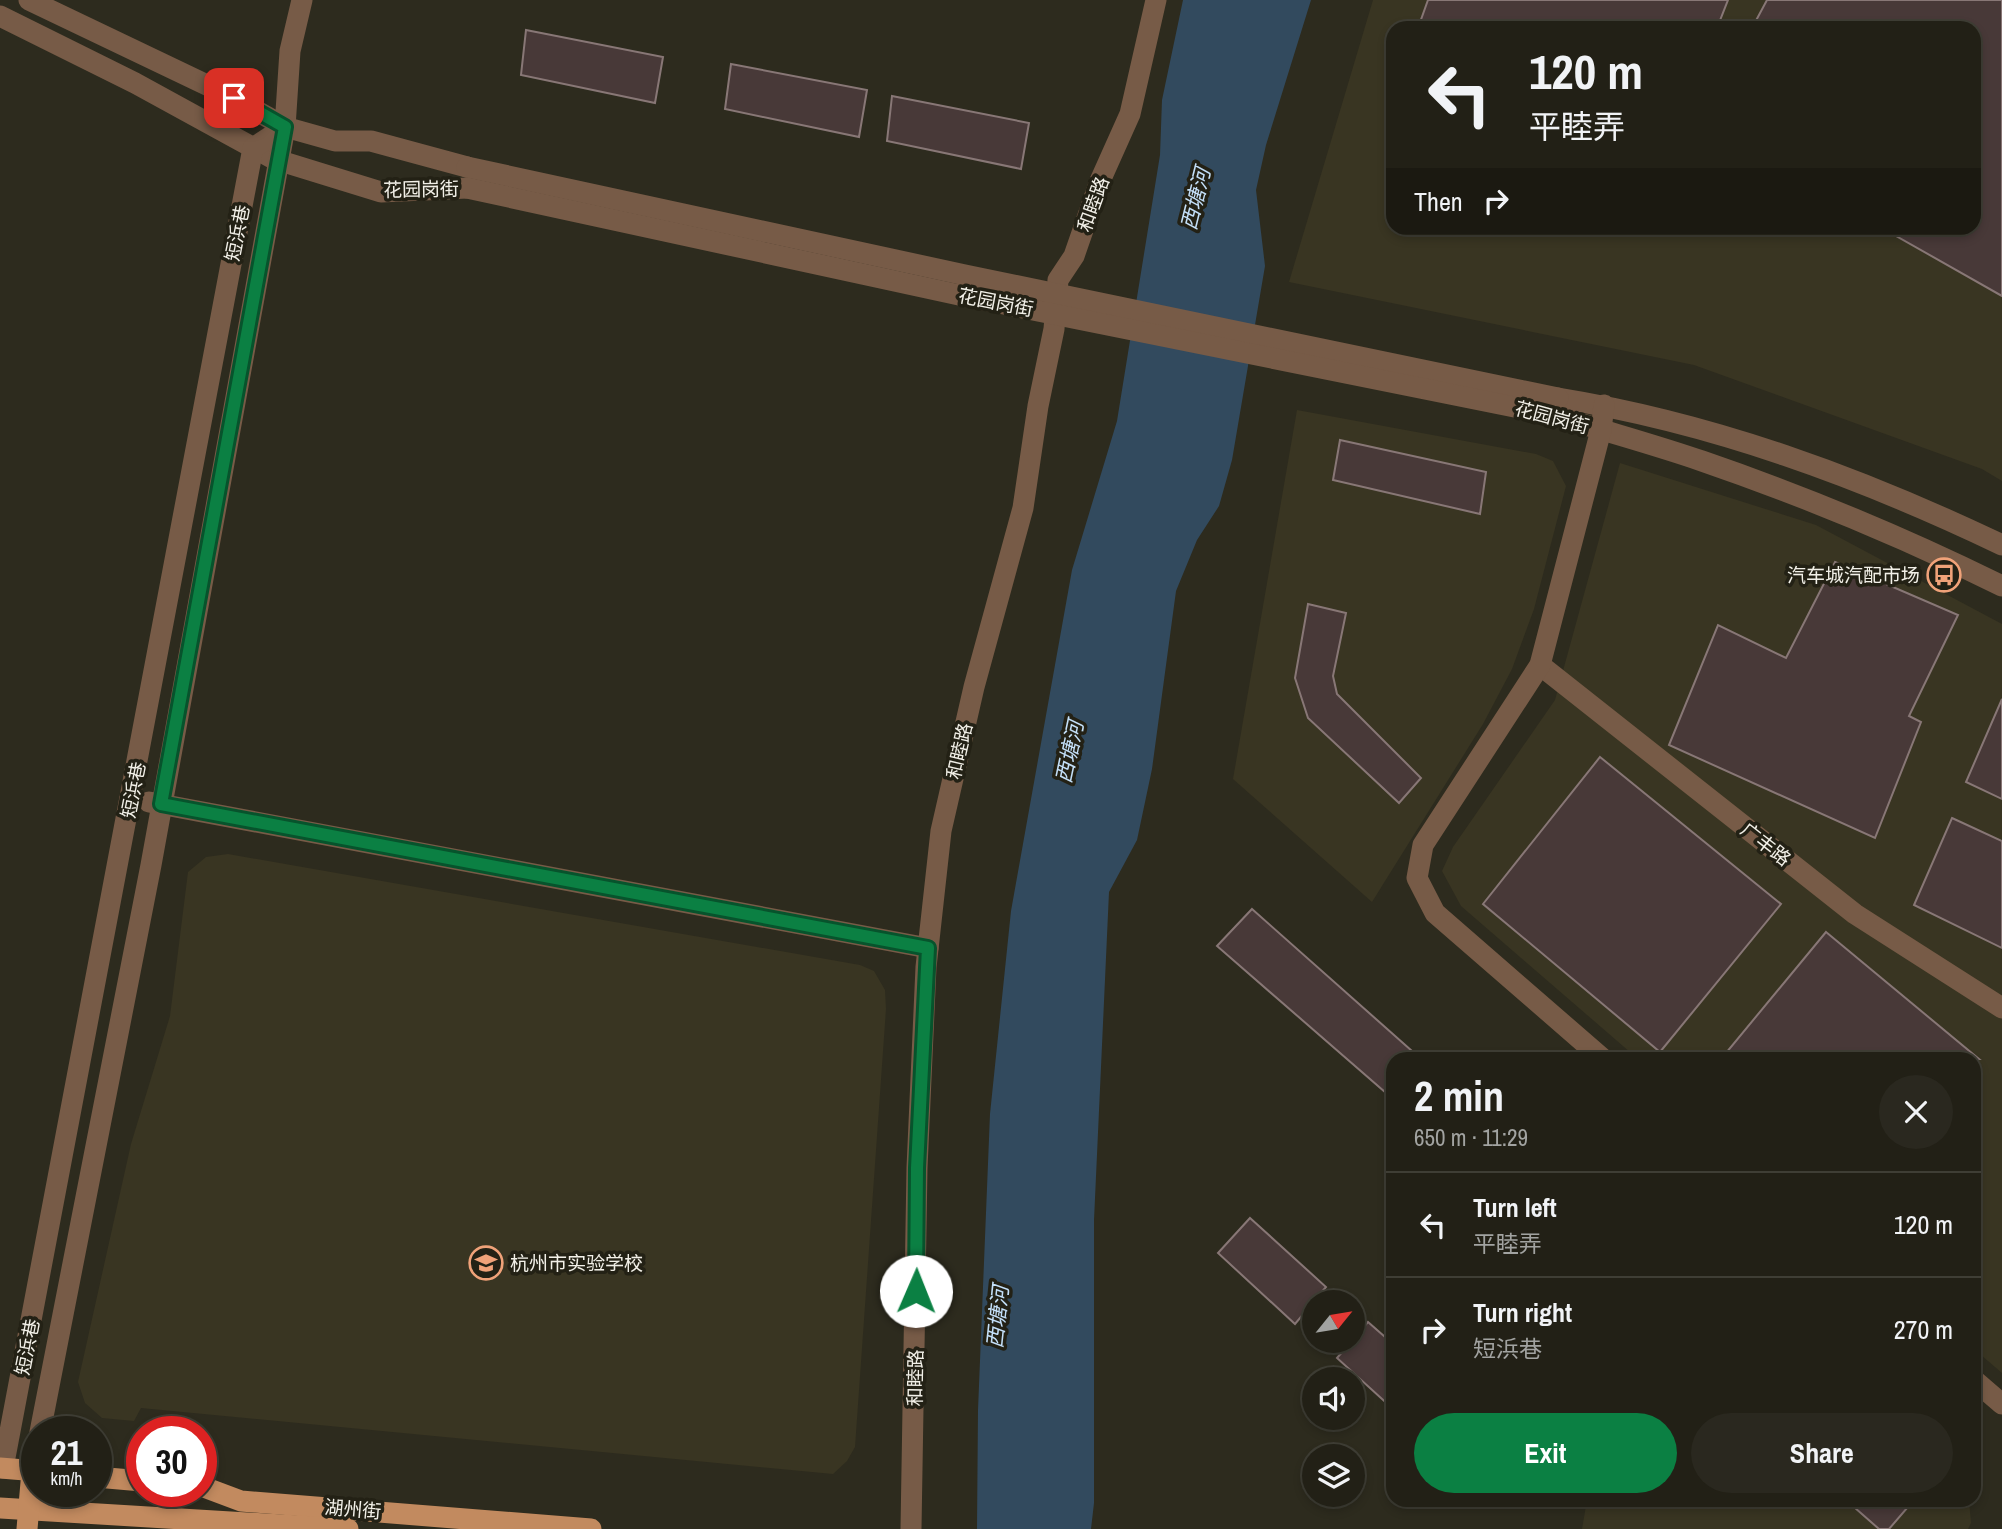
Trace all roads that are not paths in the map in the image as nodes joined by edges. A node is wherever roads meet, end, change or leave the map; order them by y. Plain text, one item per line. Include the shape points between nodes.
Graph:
1 (29, 0) edge
2 (302, 0) edge
3 (1156, 0) edge
4 (0, 16) edge
5 (285, 127) junction
6 (253, 148) junction
7 (279, 160) junction
8 (467, 177) junction
9 (1604, 405) junction
10 (1556, 406) junction
11 (1601, 430) junction
12 (2002, 545) edge
13 (2002, 586) edge
14 (1540, 665) junction
15 (132, 799) junction
16 (161, 804) junction
17 (928, 948) junction
18 (2002, 1008) edge
19 (1595, 1052) edge
20 (1981, 1386) edge
21 (2002, 1404) edge
22 (43, 1416) edge
23 (21, 1473) edge
24 (1, 1475) edge
25 (217, 1492) edge
26 (0, 1508) edge
27 (309, 1515) junction
28 (27, 1519) edge
29 (348, 1529) edge
30 (591, 1529) edge
31 (911, 1529) edge

1 - 5 street, 花园岗街
2 - 5 street, 短浜巷 via 290,51
3 - 17 street, 和睦路 via 1130,114 1074,256 1058,280 1023,508 941,831
4 - 6 street, 花园岗街
5 - 6 street
5 - 7 street, 短浜巷
5 - 8 street, 花园岗街 via 335,141 370,141
6 - 7 street, 花园岗街
6 - 15 street, 短浜巷
7 - 8 street, 花园岗街 via 381,192
7 - 16 street, 短浜巷
8 - 10 street, 花园岗街, bridge via 959,295
9 - 10 street, 花园岗街
9 - 11 street
9 - 12 street, 花园岗街 via 1699,427 1820,467
10 - 11 street, 花园岗街
11 - 13 street, 花园岗街 via 1797,495
11 - 14 street
14 - 18 street, 广丰路 via 1855,914
14 - 19 street via 1423,845 1417,878 1435,913
15 - 16 street
15 - 24 street, 短浜巷
16 - 17 street
16 - 22 street, 短浜巷
17 - 31 street, 和睦路 via 917,1168
20 - 21 street
23 - 24 main road
25 - 27 main road, 湖州街
26 - 28 main road, 湖州街
27 - 28 main road, 湖州街
27 - 29 main road, 湖州街
27 - 30 main road, 湖州街

